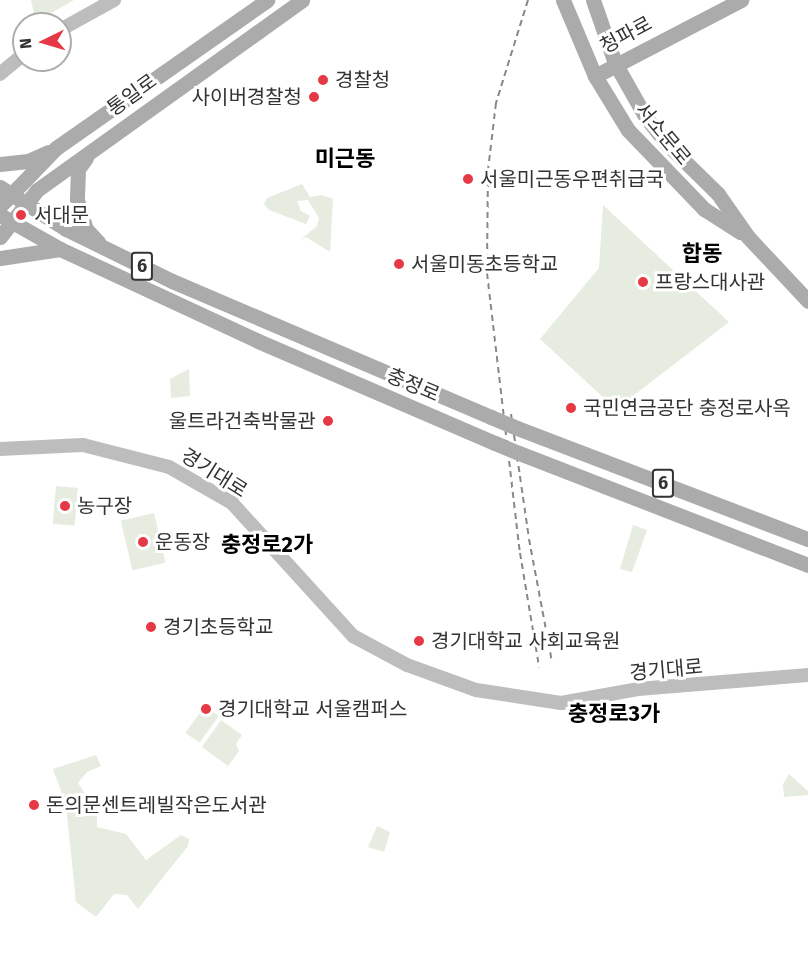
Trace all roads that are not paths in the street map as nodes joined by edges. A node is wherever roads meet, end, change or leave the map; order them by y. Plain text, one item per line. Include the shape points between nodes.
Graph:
1 (114, 0) edge
2 (267, 0) edge
3 (302, 0) edge
4 (563, 0) edge
5 (593, 0) edge
6 (741, 0) edge
7 (284, 5) edge
8 (72, 23) edge
9 (615, 63) junction
10 (12, 64) edge
11 (0, 74) edge
12 (595, 76) junction
13 (56, 148) junction
14 (91, 153) junction
15 (0, 164) edge
16 (5, 190) edge
17 (25, 205) junction
18 (0, 206) edge
19 (5, 218) edge
20 (0, 237) edge
21 (748, 237) junction
22 (102, 246) junction
23 (60, 249) junction
24 (0, 258) edge
25 (808, 301) edge
26 (0, 449) edge
27 (808, 539) edge
28 (808, 565) edge
29 (808, 675) edge

1 - 8 main road
2 - 13 main road, 통일로
3 - 7 main road, 통일로
4 - 12 main road, 서소문로
5 - 9 main road, 서소문로
6 - 9 main road, 청파로
7 - 14 main road, 통일로
9 - 12 main road, 청파로
9 - 21 main road, 서소문로 via 645,116 668,145 718,194
10 - 11 main road
12 - 21 main road, 서소문로 via 628,130 654,160 704,209
13 - 15 main road via 28,161
13 - 16 main road, 통일로
14 - 17 main road, 통일로 via 37,190
14 - 22 main road via 78,170 77,200 86,229
16 - 17 main road, 6
16 - 18 main road, 통일로
17 - 19 main road, 통일로
17 - 22 main road, 충정로 / 6
19 - 20 main road, 통일로
19 - 23 main road, 충정로 / 6
21 - 25 main road, 서소문로
22 - 27 main road, 충정로 / 6, bridge via 172,281 517,428
23 - 24 main road
23 - 28 main road, 충정로 / 6, bridge via 258,341 495,443
26 - 29 main road, 경기대로 via 83,445 169,467 232,503 353,636 407,665 476,690 561,703 638,689

